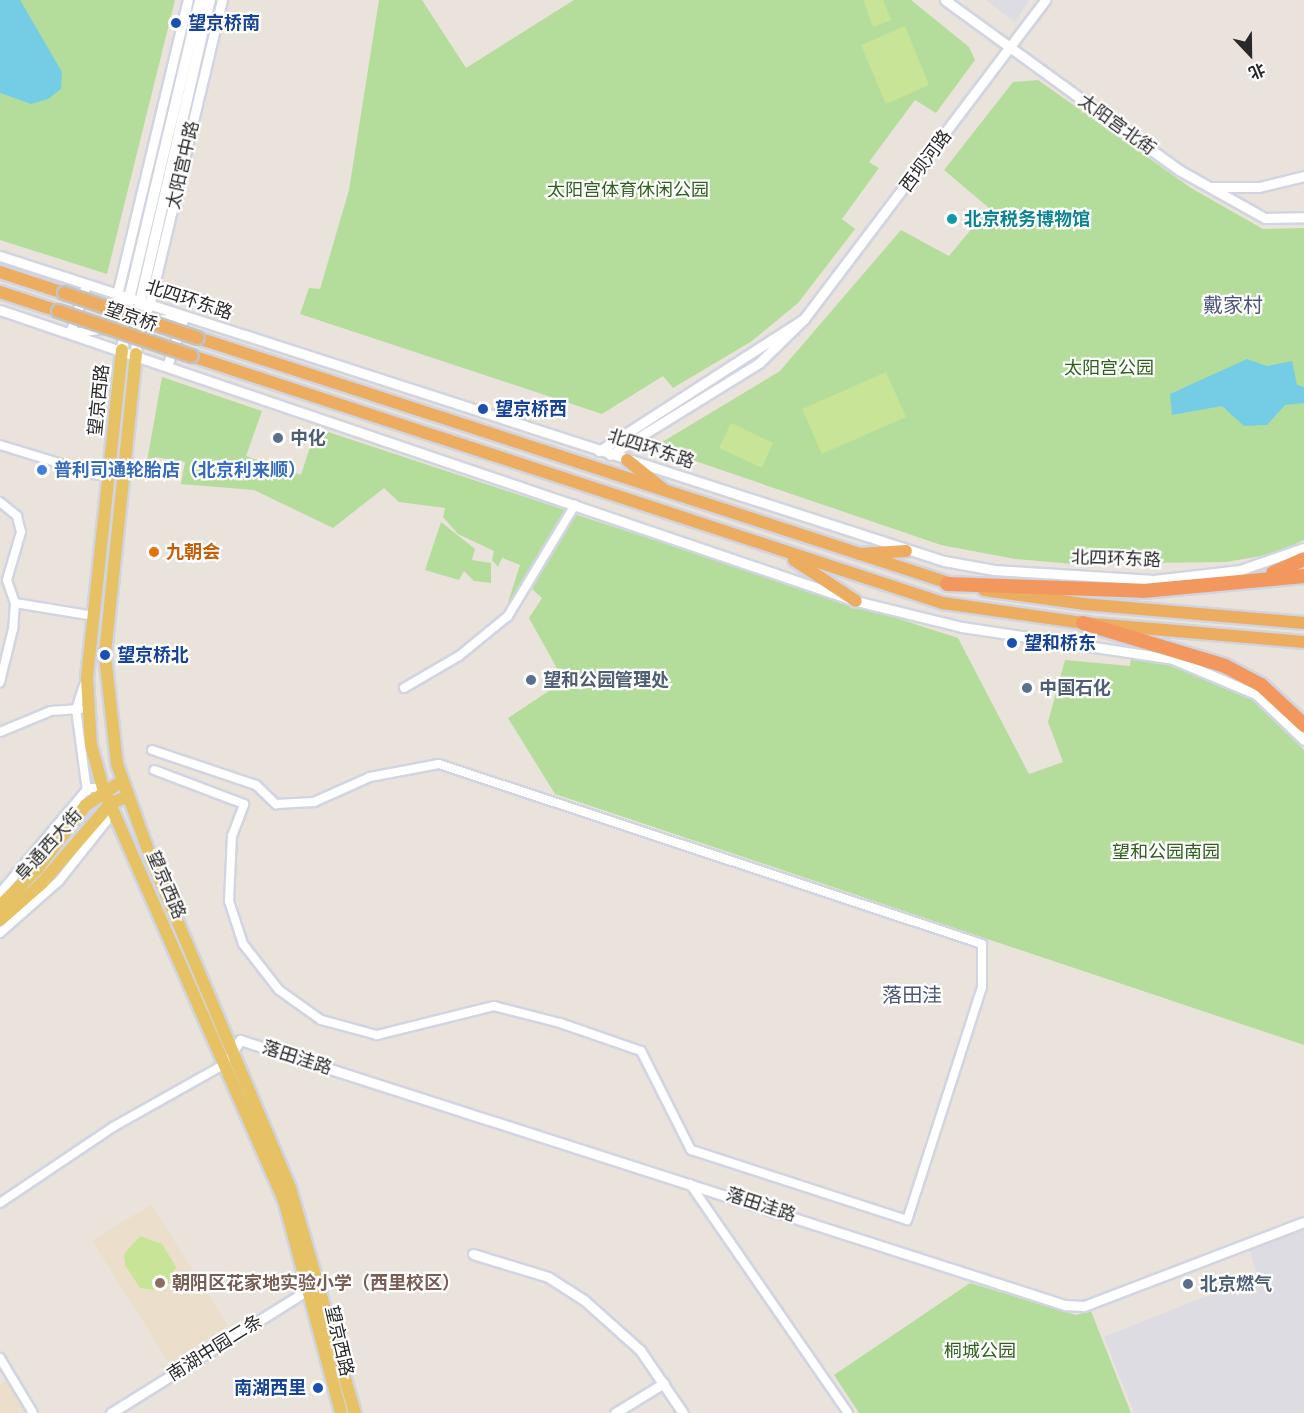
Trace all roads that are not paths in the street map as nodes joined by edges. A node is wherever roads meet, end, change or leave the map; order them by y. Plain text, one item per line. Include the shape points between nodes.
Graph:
1 (188, 0) edge
2 (200, 0) edge
3 (210, 0) edge
4 (222, 0) edge
5 (945, 0) edge
6 (1045, 0) edge
7 (1010, 47) junction
8 (169, 79) junction
9 (201, 89) junction
10 (173, 111) junction
11 (178, 127) junction
12 (1304, 176) edge
13 (1208, 186) junction
14 (1304, 217) edge
15 (0, 256) edge
16 (0, 272) edge
17 (86, 285) junction
18 (0, 292) edge
19 (117, 295) junction
20 (139, 302) junction
21 (0, 310) edge
22 (184, 317) junction
23 (804, 319) junction
24 (130, 326) junction
25 (70, 333) junction
26 (198, 338) joint
27 (122, 350) junction
28 (136, 354) junction
29 (167, 366) junction
30 (0, 445) edge
31 (599, 451) junction
32 (610, 455) junction
33 (627, 460) junction
34 (98, 475) dead end
35 (670, 494) junction
36 (0, 502) edge
37 (575, 505) junction
38 (1304, 548) edge
39 (780, 551) junction
40 (906, 551) junction
41 (852, 555) junction
42 (1304, 559) edge
43 (1304, 576) edge
44 (1248, 580) junction
45 (947, 584) junction
46 (856, 601) junction
47 (15, 603) junction
48 (93, 616) junction
49 (1083, 623) junction
50 (1304, 623) edge
51 (1304, 642) edge
52 (0, 682) edge
53 (404, 688) dead end
54 (82, 709) junction
55 (1304, 725) edge
56 (0, 732) edge
57 (1304, 740) edge
58 (152, 750) dead end
59 (154, 770) dead end
60 (122, 781) junction
61 (88, 788) junction
62 (103, 788) junction
63 (127, 797) junction
64 (111, 803) junction
65 (86, 805) junction
66 (0, 893) edge
67 (0, 906) edge
68 (0, 920) edge
69 (0, 933) edge
70 (232, 1053) junction
71 (225, 1064) junction
72 (690, 1182) junction
73 (0, 1203) edge
74 (1304, 1222) edge
75 (473, 1254) dead end
76 (314, 1287) junction
77 (0, 1358) edge
78 (9, 1373) junction
79 (0, 1379) edge
80 (664, 1383) junction
81 (33, 1413) edge
82 (111, 1413) edge
83 (341, 1413) edge
84 (355, 1413) edge
85 (615, 1413) edge
86 (683, 1413) edge
87 (848, 1413) edge

1 - 8 street, 太阳宫中路
2 - 10 main road, 太阳宫中路
3 - 11 main road, 太阳宫中路
4 - 9 street, 太阳宫中路
5 - 7 street, 太阳宫北街
6 - 7 street, 西坝河路
7 - 13 street, 太阳宫北街
7 - 23 street, 西坝河路
8 - 10 street
8 - 19 street, 太阳宫中路
9 - 11 street
9 - 20 street, 太阳宫中路
10 - 20 main road, 太阳宫中路
11 - 20 main road, 太阳宫中路
12 - 13 street via 1259,187
13 - 14 street, 太阳宫北街 via 1265,218
15 - 17 street, 北四环东路
16 - 26 highway, 望京桥, bridge
17 - 19 street, 北四环东路
17 - 25 street
18 - 39 highway, 望京桥, bridge
19 - 20 street, 北四环东路
19 - 24 street, 太阳宫中路
20 - 22 street, 北四环东路
20 - 24 main road
21 - 25 street
22 - 24 street
22 - 29 street
22 - 31 street, 北四环东路
23 - 31 street, 西坝河路
23 - 32 street, 西坝河路 via 759,363
24 - 25 street
24 - 27 main road
24 - 28 main road
25 - 27 street
26 - 35 highway, 北四环东路
27 - 28 street
27 - 48 main road, 望京西路
28 - 29 street
28 - 60 main road, 望京西路 via 105,655 107,707
29 - 37 street
30 - 34 street
31 - 32 street, 北四环东路
32 - 33 street, 北四环东路
33 - 35 highway
33 - 40 street, 北四环东路
35 - 41 highway, 北四环东路
36 - 47 street via 8,502 21,532 7,580
37 - 46 street
37 - 53 street via 508,616 459,656
38 - 40 street, 北四环东路 via 1240,570 1154,580 994,570
39 - 46 highway
39 - 49 highway via 943,603
40 - 41 highway
41 - 45 highway, 北四环东路
42 - 44 highway
43 - 44 highway
44 - 45 highway via 1143,591
45 - 50 highway, 北四环东路 via 1083,604
46 - 57 street via 962,627 1173,659 1256,694
47 - 48 street
47 - 52 street
48 - 54 main road, 望京西路
49 - 51 highway
49 - 55 highway via 1225,666 1261,685
54 - 56 street via 51,711
54 - 61 street
54 - 62 main road, 望京西路
58 - 59 street via 256,784 276,804 314,802 369,777 409,766 439,764 982,944 982,987 907,1220 691,1150 641,1051 494,1006 377,1035 321,1020 279,990 243,944 229,901 232,836 244,804
60 - 62 main road, 阜通西大街
60 - 63 main road, 望京西路
61 - 62 street
61 - 65 street
61 - 66 street
62 - 64 main road, 望京西路
62 - 65 main road, 阜通西大街
63 - 64 main road, 阜通西大街
63 - 70 main road, 望京西路
64 - 68 main road, 阜通西大街 via 42,883
64 - 69 street via 106,822 58,881
64 - 71 main road, 望京西路
65 - 67 main road, 阜通西大街 via 37,869
70 - 71 street
70 - 72 street, 落田洼路 via 240,1040
70 - 76 main road, 望京西路 via 290,1188
71 - 73 street via 113,1127
71 - 76 main road, 望京西路 via 284,1200
72 - 74 street, 落田洼路 via 1065,1305 1084,1306
72 - 87 street
75 - 80 street via 548,1277 584,1300 640,1350
76 - 82 street, 南湖中园二条
76 - 83 main road, 望京西路
76 - 84 main road, 望京西路
77 - 78 street
78 - 79 street
78 - 81 street
80 - 85 street
80 - 86 street

